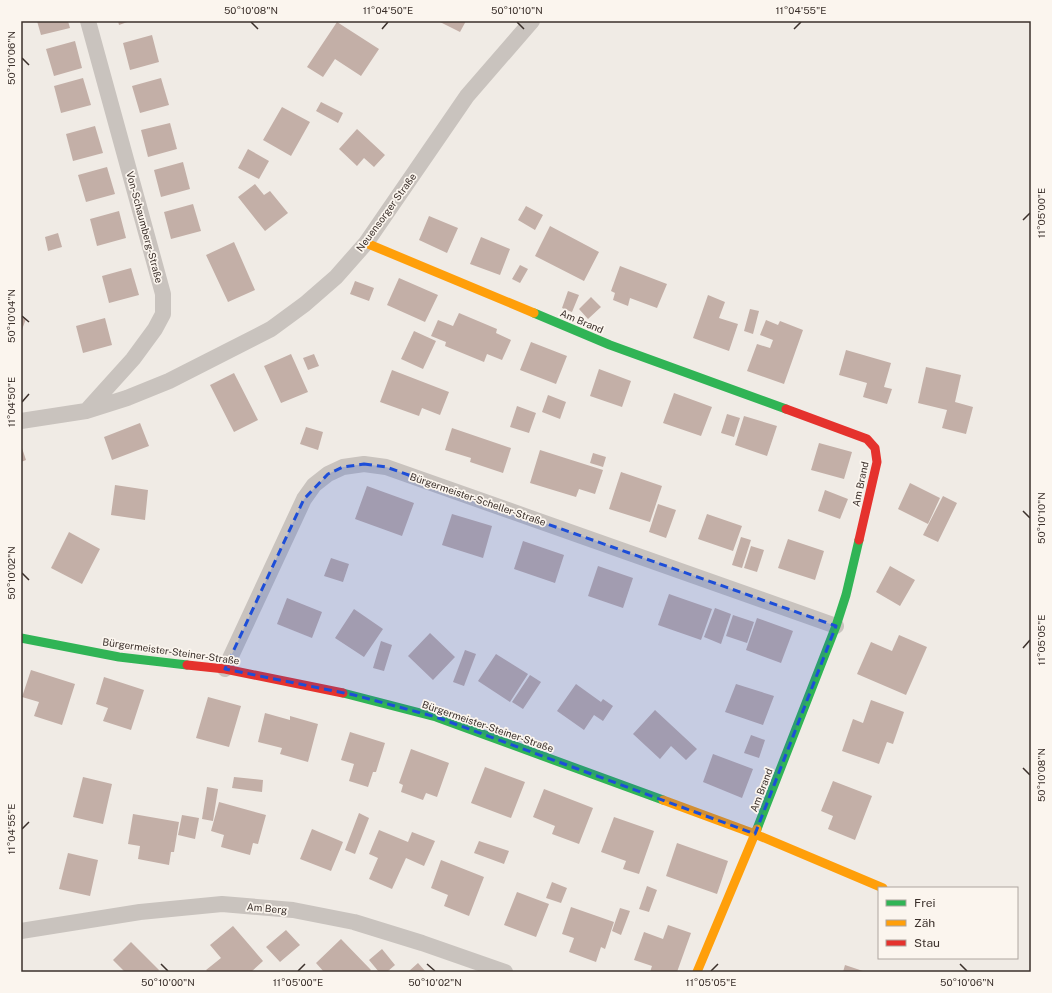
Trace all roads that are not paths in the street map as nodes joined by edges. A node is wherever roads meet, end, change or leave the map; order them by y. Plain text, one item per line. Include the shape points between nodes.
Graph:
1 (88, 21) edge
2 (532, 21) edge
3 (366, 243) junction
4 (86, 411) junction
5 (21, 421) edge
6 (836, 626) junction
7 (21, 638) edge
8 (225, 669) junction
9 (755, 834) junction
10 (881, 887) edge
11 (21, 931) edge
12 (505, 972) edge
13 (697, 972) edge

1 - 4 street, Von-Schaumberg-Straße via 163,294 162,314 155,329 133,359
2 - 3 street, Neuensorger Straße via 467,96
3 - 4 street, Neuensorger Straße via 336,277 271,329 169,381
3 - 6 street, Am Brand via 610,345 867,439 875,448 876,462 846,595
4 - 5 street, Neuensorger Straße
6 - 8 street, Bürgermeister-Scheller-Straße via 386,467 364,464 343,467 328,474 314,485 304,499
6 - 9 street, Am Brand
7 - 8 street, Bürgermeister-Steiner-Straße via 119,657
8 - 9 street, Bürgermeister-Steiner-Straße via 354,695 436,717
9 - 10 street, Bürgermeister-Steiner-Straße
9 - 13 street, Am Brand
11 - 12 street, Am Berg via 140,912 222,904 293,910 354,922

